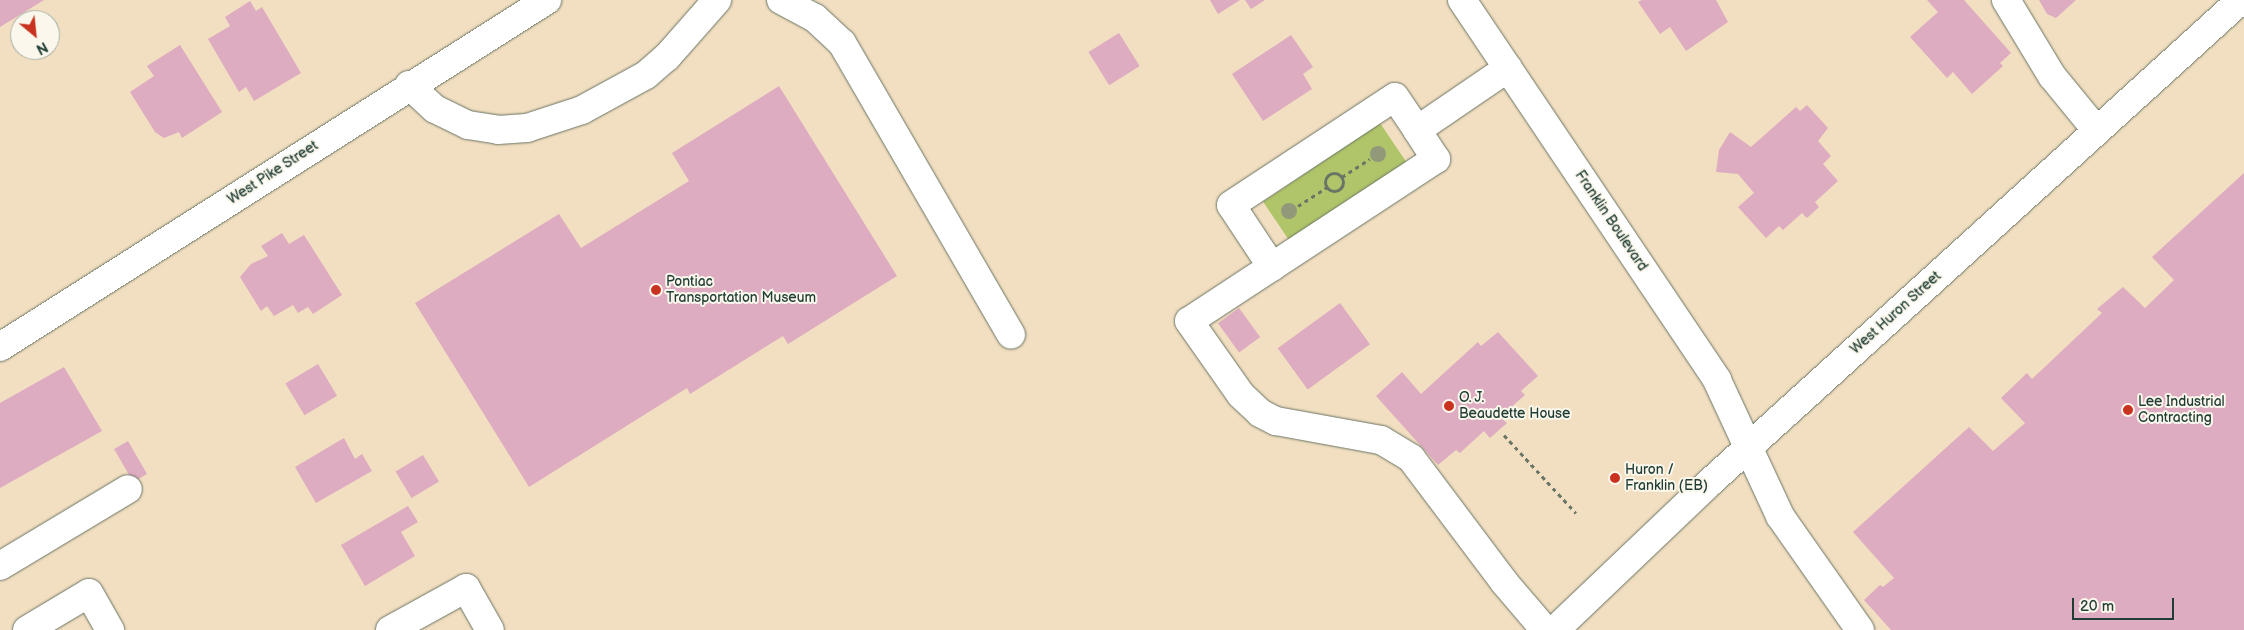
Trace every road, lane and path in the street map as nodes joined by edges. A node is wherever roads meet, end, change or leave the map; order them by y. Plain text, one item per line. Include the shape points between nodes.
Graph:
1 (547, 0) edge
2 (718, 0) edge
3 (781, 0) edge
4 (1462, 0) edge
5 (2006, 0) edge
6 (2241, 0) edge
7 (1508, 68) junction
8 (409, 85) junction
9 (1417, 130) junction
10 (2097, 131) junction
11 (1370, 159) dead end
12 (1342, 177) junction
13 (1327, 187) junction
14 (1298, 206) dead end
15 (1272, 268) junction
16 (1011, 335) dead end
17 (0, 347) edge
18 (1504, 435) dead end
19 (1748, 447) junction
20 (128, 489) dead end
21 (1576, 513) dead end
22 (0, 566) edge
23 (27, 630) edge
24 (110, 630) edge
25 (390, 630) edge
26 (490, 630) edge
27 (1545, 630) edge
28 (1555, 630) edge
29 (1860, 630) edge

1 - 8 main road, West Pike Street
2 - 8 main road via 646,76 582,110 526,128 498,130 468,125 435,109
3 - 16 main road via 815,18 842,44
4 - 7 main road, Franklin Boulevard
5 - 10 main road via 2052,76
6 - 10 main road, West Huron Street
7 - 9 main road
7 - 19 main road, Franklin Boulevard via 1717,380
8 - 17 main road, West Pike Street
9 - 15 main road via 1436,159
9 - 15 main road via 1395,97 1231,205
10 - 19 main road, West Huron Street
11 - 12 path
12 - 13 path via 1343,184 1339,190
12 - 13 path via 1336,173 1329,175
13 - 14 path
15 - 27 main road via 1189,321 1241,395 1260,413 1276,421 1381,440 1411,458 1504,582
18 - 21 path
19 - 28 main road, West Huron Street
19 - 29 main road, Franklin Boulevard via 1780,516
20 - 22 main road
23 - 24 main road via 89,593
25 - 26 main road via 466,588

